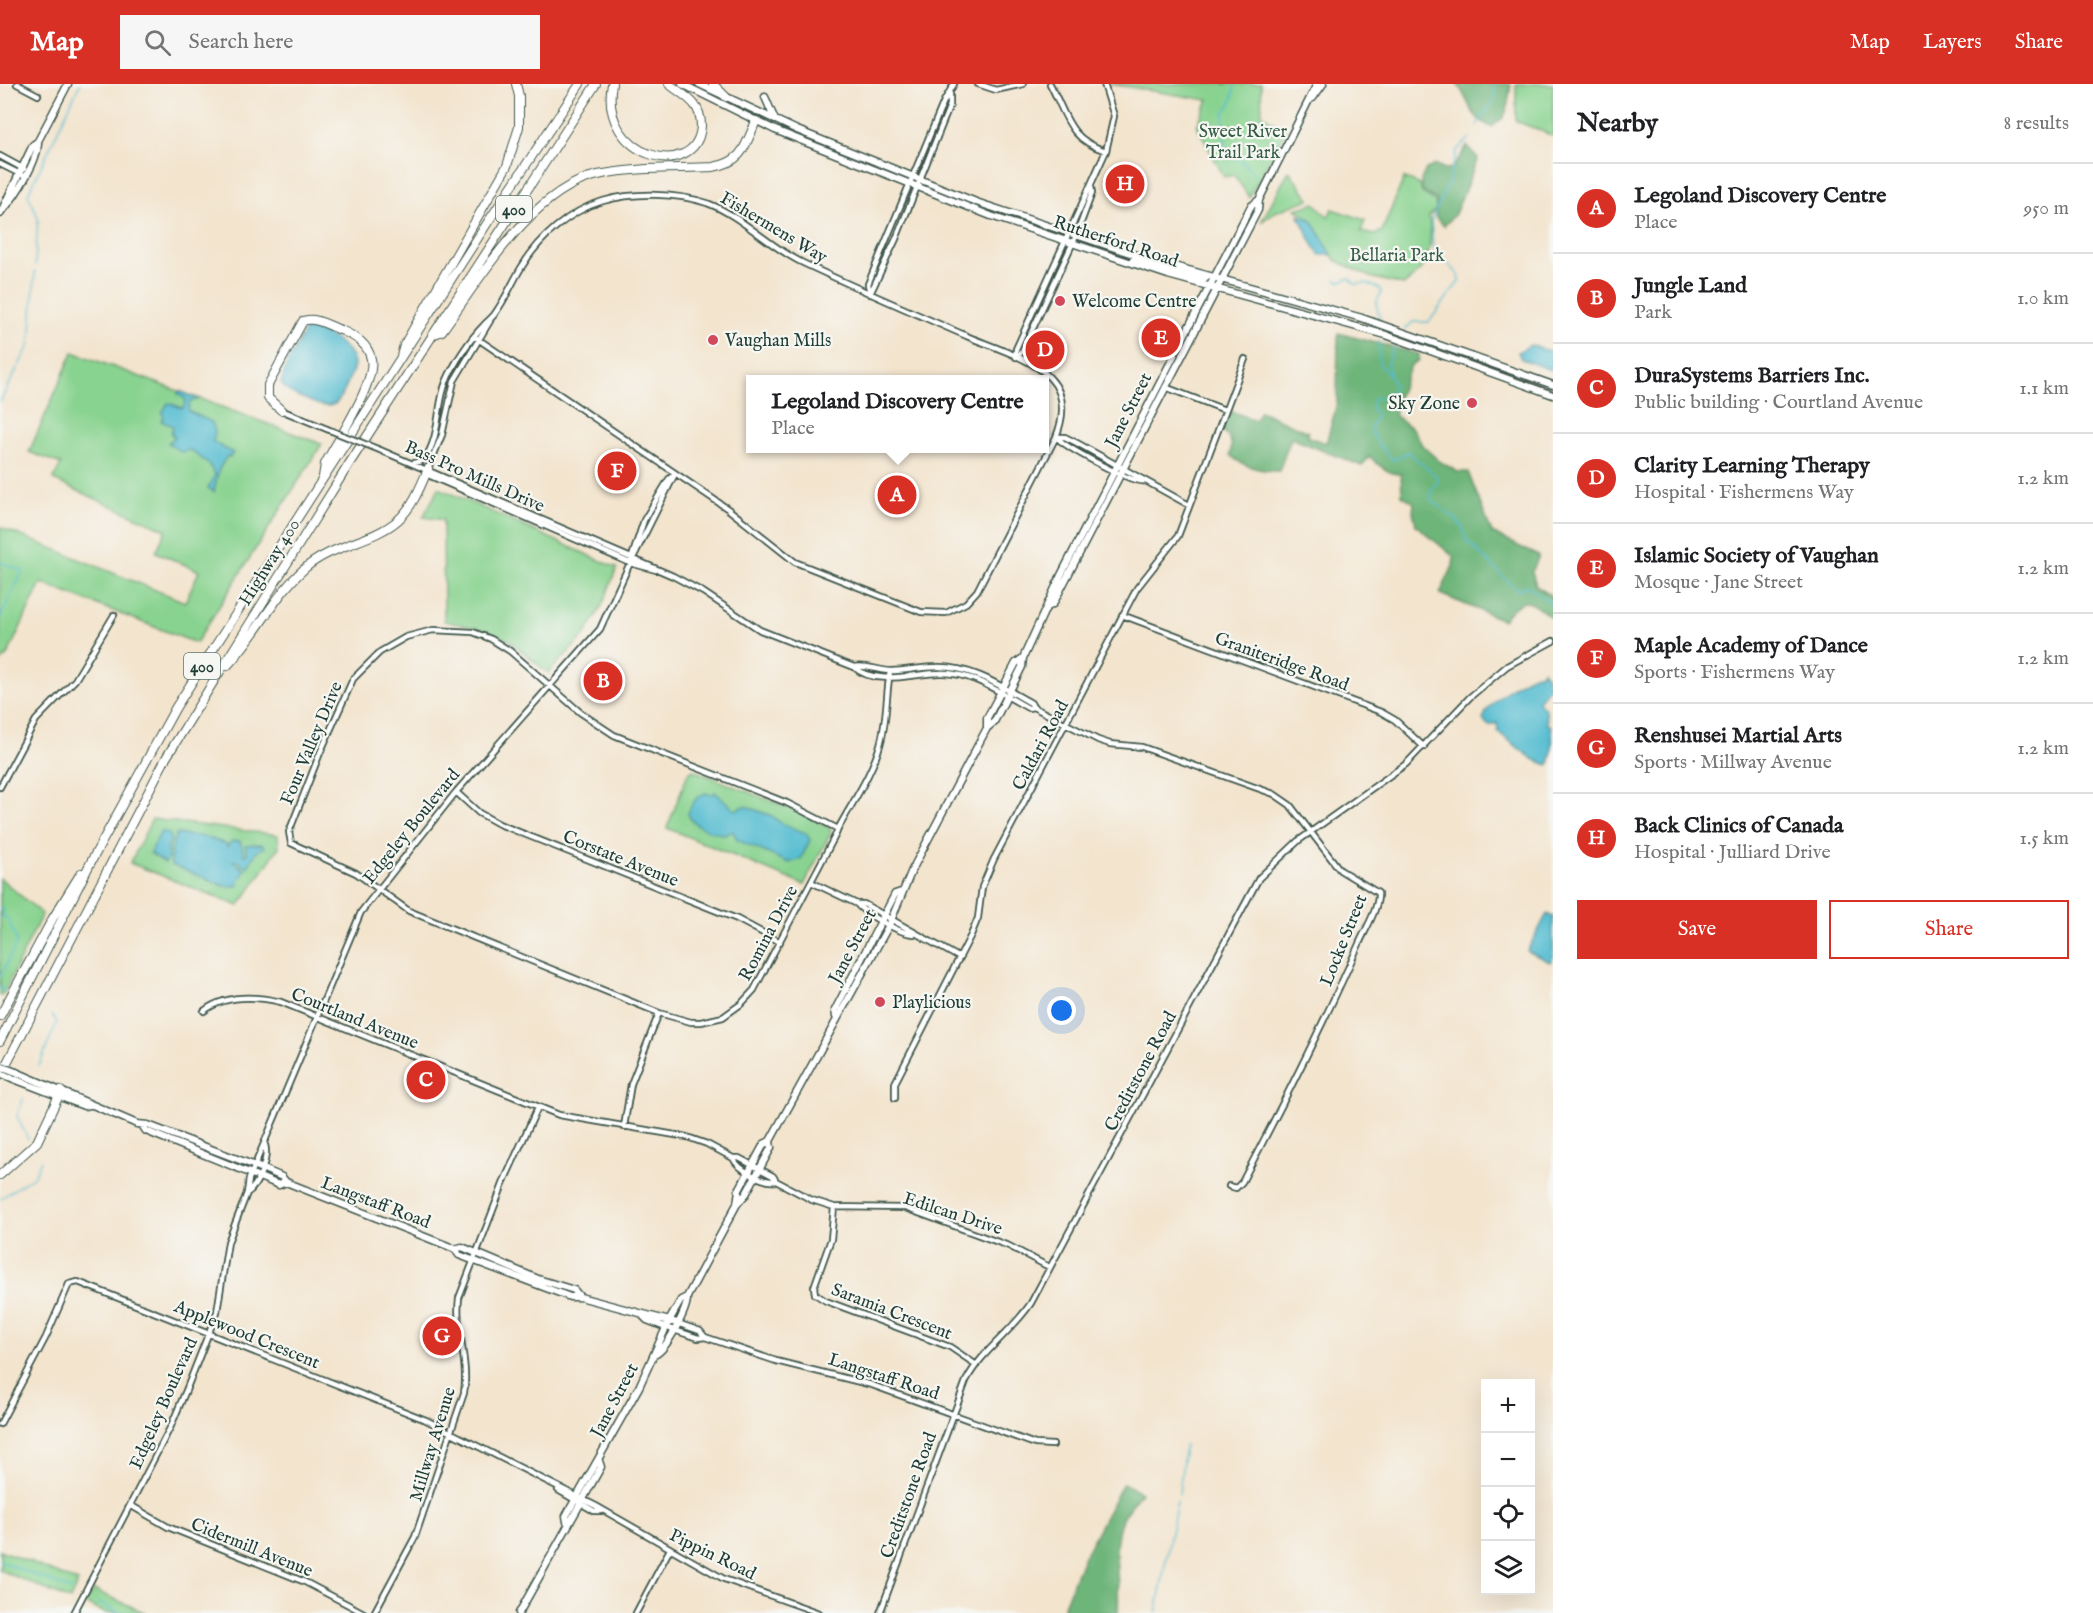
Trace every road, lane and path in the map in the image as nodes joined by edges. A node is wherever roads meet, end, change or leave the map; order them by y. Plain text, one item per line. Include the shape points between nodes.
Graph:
1 (17, 84) edge
2 (68, 84) edge
3 (516, 84) edge
4 (578, 84) edge
5 (596, 84) edge
6 (612, 84) edge
7 (669, 84) edge
8 (682, 84) edge
9 (699, 84) edge
10 (713, 84) edge
11 (954, 84) edge
12 (978, 84) edge
13 (1023, 84) edge
14 (1050, 84) edge
15 (1104, 84) edge
16 (1317, 84) edge
17 (1323, 84) edge
18 (950, 94) junction
19 (38, 95) dead end
20 (726, 97) junction
21 (765, 97) dead end
22 (1312, 98) junction
23 (756, 116) junction
24 (776, 121) junction
25 (1106, 151) junction
26 (0, 156) edge
27 (0, 164) edge
28 (23, 172) junction
29 (912, 177) junction
30 (920, 180) junction
31 (909, 184) junction
32 (917, 188) junction
33 (1259, 200) junction
34 (1, 213) edge
35 (1072, 235) junction
36 (1069, 242) junction
37 (1220, 280) junction
38 (1211, 281) junction
39 (1216, 287) junction
40 (870, 294) junction
41 (432, 335) junction
42 (477, 339) junction
43 (1016, 357) junction
44 (1245, 359) dead end
45 (398, 366) junction
46 (1045, 375) edge
47 (1049, 379) edge
48 (1553, 385) edge
49 (1165, 387) junction
50 (1553, 395) edge
51 (281, 410) joint
52 (1225, 411) junction
53 (1056, 437) junction
54 (1049, 451) edge
55 (1048, 453) edge
56 (414, 463) junction
57 (1119, 469) junction
58 (427, 471) junction
59 (675, 474) junction
60 (323, 478) junction
61 (1190, 504) junction
62 (631, 560) junction
63 (114, 615) dead end
64 (1122, 615) junction
65 (1553, 641) edge
66 (854, 668) junction
67 (890, 671) junction
68 (889, 677) junction
69 (215, 678) junction
70 (549, 686) junction
71 (1005, 693) junction
72 (1065, 724) junction
73 (1424, 747) junction
74 (0, 787) edge
75 (456, 792) junction
76 (838, 829) junction
77 (1311, 832) junction
78 (92, 860) junction
79 (811, 882) junction
80 (377, 889) junction
81 (901, 892) junction
82 (884, 918) junction
83 (890, 922) junction
84 (780, 942) junction
85 (960, 957) junction
86 (204, 1011) dead end
87 (659, 1013) junction
88 (0, 1016) edge
89 (318, 1017) junction
90 (836, 1017) junction
91 (0, 1041) edge
92 (0, 1066) edge
93 (0, 1074) edge
94 (15, 1075) junction
95 (60, 1093) junction
96 (895, 1098) dead end
97 (538, 1107) junction
98 (142, 1125) junction
99 (624, 1126) junction
100 (770, 1141) junction
101 (258, 1168) junction
102 (751, 1169) junction
103 (758, 1173) junction
104 (0, 1175) edge
105 (255, 1175) junction
106 (286, 1182) junction
107 (1229, 1186) dead end
108 (737, 1204) junction
109 (834, 1207) junction
110 (455, 1249) junction
111 (476, 1253) junction
112 (473, 1260) junction
113 (1049, 1267) junction
114 (580, 1296) junction
115 (687, 1297) junction
116 (667, 1324) junction
117 (675, 1327) junction
118 (208, 1335) junction
119 (656, 1354) junction
120 (975, 1364) junction
121 (952, 1414) junction
122 (0, 1424) edge
123 (450, 1433) junction
124 (1053, 1445) dead end
125 (579, 1500) junction
126 (130, 1505) junction
127 (670, 1549) junction
128 (74, 1613) edge
129 (364, 1613) edge
130 (374, 1613) edge
131 (519, 1613) edge
132 (636, 1613) edge
133 (819, 1613) edge
134 (880, 1613) edge

1 - 19 street
2 - 28 main road via 33,145
3 - 45 highway via 520,112 514,150 404,345
4 - 45 highway, Highway 400 / 400
5 - 41 highway, Highway 400 / 400
6 - 7 highway via 610,111 617,129 640,150 664,158 686,152 694,144 701,120 696,107
8 - 23 main road, Rutherford Road
9 - 20 main road, Rutherford Road
10 - 20 highway
11 - 18 street
12 - 13 street via 996,90
14 - 25 street via 1075,134
15 - 25 street via 1114,116
16 - 22 main road, Jane Street
17 - 22 main road, Jane Street
18 - 29 street
18 - 30 street via 950,105
20 - 23 main road, Rutherford Road
21 - 24 main road
22 - 33 main road, Jane Street
23 - 24 main road, Rutherford Road
23 - 31 main road, Rutherford Road
23 - 41 highway via 741,154 729,164 600,174 564,187 518,229 442,331
24 - 29 main road, Rutherford Road
25 - 35 street
26 - 28 street
27 - 28 street
28 - 34 main road
29 - 30 main road, Rutherford Road
29 - 31 street
30 - 32 street
30 - 35 main road, Rutherford Road
31 - 32 main road, Rutherford Road
31 - 40 street via 868,284
32 - 36 main road, Rutherford Road
32 - 40 street
33 - 37 main road, Jane Street via 1258,210
33 - 38 main road, Jane Street via 1251,206
35 - 36 street
35 - 38 main road, Rutherford Road
36 - 38 main road, Rutherford Road via 1117,259
36 - 43 street via 1016,349
37 - 38 main road, Rutherford Road
37 - 39 main road, Jane Street
37 - 48 main road, Rutherford Road via 1362,318
38 - 39 main road, Rutherford Road
38 - 57 main road, Jane Street
39 - 49 main road, Jane Street
39 - 50 main road, Rutherford Road via 1386,335
40 - 42 street, Fishermens Way via 800,262 726,212 706,203 682,197 646,196 603,201 581,209 552,230 522,266
40 - 43 street, Fishermens Way
41 - 69 highway, Highway 400 / 400
42 - 56 street, Fishermens Way via 443,390 436,434 428,455
42 - 58 street, Fishermens Way via 454,381 442,435
42 - 59 street
43 - 46 street, Fishermens Way
44 - 52 street, Caldari Road
45 - 60 highway, Highway 400 / 400
47 - 53 street, Fishermens Way via 1057,388 1063,408
49 - 52 street
49 - 57 main road, Jane Street
51 - 56 street, Bass Pro Mills Drive, bridge
51 - 60 highway via 268,398 268,385 303,321 314,320 349,334 366,348 371,360 369,378 325,464
52 - 61 street, Caldari Road
53 - 54 street, Fishermens Way
53 - 57 street via 1065,437
55 - 59 street, Fishermens Way via 977,591 957,609 935,614 910,608 795,562
56 - 58 street, Bass Pro Mills Drive
57 - 61 street via 1143,477 1145,482
57 - 71 main road, Jane Street via 1023,658 1022,667
58 - 62 street, Bass Pro Mills Drive
58 - 69 highway via 399,519 337,547 286,587 230,664
59 - 62 street, Edgeley Boulevard
60 - 78 highway, Highway 400 / 400 via 176,707
61 - 64 street, Caldari Road via 1173,545 1137,588
62 - 66 street, Bass Pro Mills Drive via 689,583 760,630
62 - 70 street, Edgeley Boulevard via 600,629
63 - 74 street via 75,680 36,720
64 - 72 street, Caldari Road
64 - 73 street, Graniteridge Road via 1381,712
65 - 73 street, Creditstone Road via 1507,666 1470,697
66 - 67 street, Bass Pro Mills Drive
66 - 68 street, Bass Pro Mills Drive
67 - 68 street, Romina Drive
67 - 71 street, Bass Pro Mills Drive via 949,668 979,675
68 - 71 street, Bass Pro Mills Drive via 954,673
68 - 76 street, Romina Drive via 880,745
69 - 93 highway, Highway 400 / 400 via 166,758
70 - 75 street, Edgeley Boulevard
70 - 76 street, Four Valley Drive via 581,714 614,735 783,801
70 - 80 street, Four Valley Drive via 510,651 473,632 420,632 366,663 340,705 289,832 291,843 356,873
71 - 72 street, Locke Street
71 - 81 main road, Jane Street via 994,722
72 - 77 street, Locke Street via 1104,742 1142,747 1274,794 1290,805
72 - 85 street, Caldari Road via 994,859 982,887 978,918
73 - 77 street, Creditstone Road
75 - 80 street, Edgeley Boulevard
75 - 84 street, Corstate Avenue via 479,813 499,824 737,919
76 - 79 street, Romina Drive
77 - 107 street, Locke Street via 1340,870 1376,891 1378,898 1320,1030 1242,1182 1236,1188
77 - 113 street, Creditstone Road via 1267,868 1248,895
78 - 88 highway via 68,892
78 - 91 highway, Highway 400 / 400
79 - 82 street via 864,904
79 - 84 street, Romina Drive
80 - 87 street, Romina Drive via 409,911
80 - 89 street, Edgeley Boulevard via 356,924
81 - 82 main road, Jane Street via 895,894
81 - 83 main road, Jane Street via 902,898
82 - 83 street
82 - 90 main road, Jane Street via 835,1010
83 - 85 street via 907,934
83 - 90 main road, Jane Street via 842,1013
84 - 87 street, Romina Drive via 748,998 723,1017 691,1022
85 - 96 street, Caldari Road via 895,1083
86 - 89 street, Courtland Avenue via 222,999 253,999 280,1002
87 - 99 street via 631,1084
89 - 97 street, Courtland Avenue
89 - 101 street, Edgeley Boulevard
90 - 100 main road, Jane Street
92 - 94 main road, Langstaff Road, bridge
93 - 94 main road, Langstaff Road, bridge
94 - 95 main road, Langstaff Road
95 - 98 main road, Langstaff Road via 84,1106
95 - 104 highway via 37,1142
97 - 99 street, Courtland Avenue via 559,1115
97 - 111 street, Millway Avenue
98 - 101 main road, Langstaff Road
98 - 105 main road, Langstaff Road via 146,1131
99 - 102 street, Courtland Avenue via 693,1139 739,1158
100 - 102 main road, Jane Street via 764,1144
100 - 103 main road, Jane Street via 771,1148
101 - 105 street, Edgeley Boulevard
101 - 106 main road, Langstaff Road
102 - 103 street, Edilcan Drive
102 - 108 main road, Jane Street via 739,1190
103 - 108 main road, Jane Street
103 - 109 street, Edilcan Drive via 770,1182 776,1181
105 - 106 main road, Langstaff Road via 279,1185
105 - 118 street, Edgeley Boulevard via 228,1242 222,1294
106 - 110 main road, Langstaff Road
108 - 115 main road, Jane Street
109 - 113 street, Edilcan Drive via 905,1208 1009,1246
109 - 120 street, Saramia Crescent via 834,1225 815,1294 950,1347
110 - 111 main road, Langstaff Road via 462,1247
110 - 112 main road, Langstaff Road via 459,1255
111 - 112 street, Millway Avenue
111 - 114 main road, Langstaff Road via 574,1290
112 - 114 main road, Langstaff Road via 536,1286 570,1297
112 - 123 street, Millway Avenue via 458,1305 465,1387
113 - 120 street, Creditstone Road via 1023,1315
114 - 116 main road, Langstaff Road via 643,1316 649,1314
115 - 116 main road, Jane Street via 681,1300
115 - 117 main road, Jane Street via 688,1304
116 - 117 main road, Langstaff Road
116 - 119 main road, Jane Street via 655,1347
117 - 119 main road, Jane Street
117 - 121 street, Langstaff Road via 698,1338 705,1336 776,1361 872,1385
118 - 122 street, Applewood Crescent via 73,1281
118 - 123 street, Applewood Crescent via 426,1420
118 - 126 street, Edgeley Boulevard via 171,1426
119 - 125 main road, Jane Street via 595,1463
120 - 121 street, Creditstone Road
121 - 124 street, Langstaff Road via 1035,1444
121 - 134 street, Creditstone Road
123 - 125 street, Applewood Crescent
123 - 130 street, Millway Avenue via 415,1538
125 - 127 street, Pippin Road
125 - 131 main road, Jane Street via 572,1520 567,1522
126 - 128 street, Edgeley Boulevard
126 - 129 street, Cidermill Avenue via 168,1527 298,1579
127 - 132 street
127 - 133 street, Pippin Road via 724,1579

